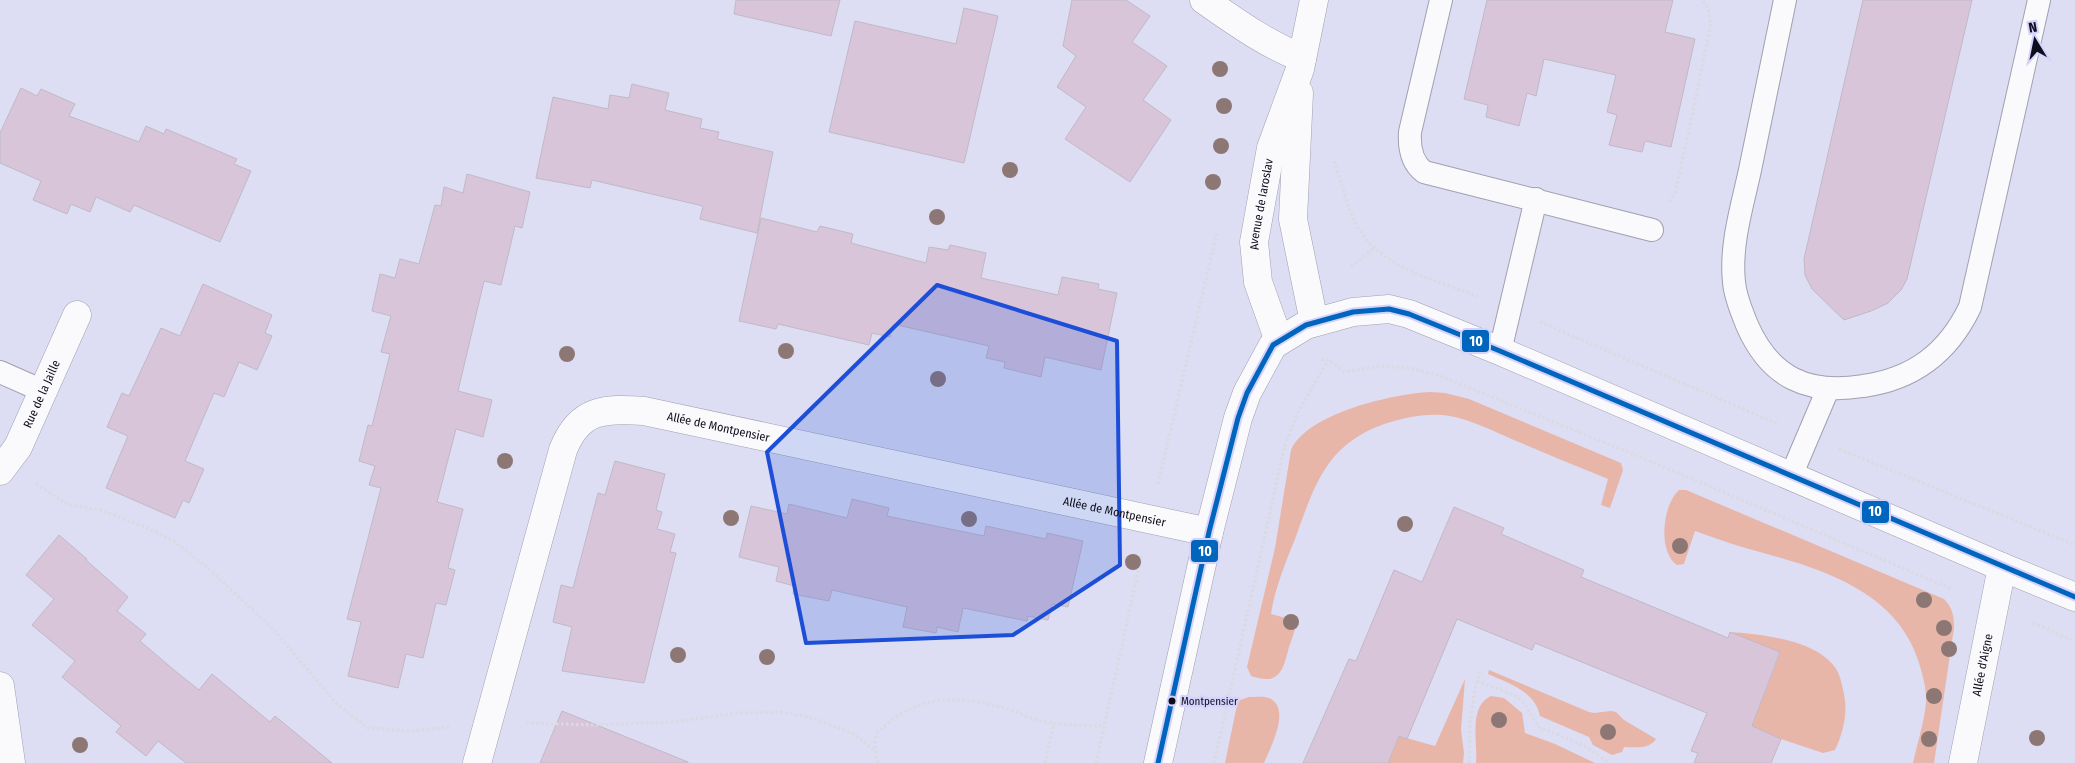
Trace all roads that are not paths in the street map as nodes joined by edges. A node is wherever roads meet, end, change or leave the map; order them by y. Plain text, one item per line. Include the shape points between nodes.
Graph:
1 (1204, 0) edge
2 (1314, 0) edge
3 (1441, 0) edge
4 (1785, 0) edge
5 (2039, 0) edge
6 (1301, 64) junction
7 (1536, 200) junction
8 (1652, 230) road end
9 (77, 315) dead end
10 (1298, 330) junction
11 (1500, 350) junction
12 (0, 372) edge
13 (1828, 389) junction
14 (43, 391) junction
15 (2, 468) edge
16 (1791, 476) junction
17 (1209, 532) junction
18 (2002, 567) junction
19 (2075, 597) edge
20 (0, 686) edge
21 (11, 763) edge
22 (477, 763) edge
23 (1158, 763) edge
24 (1963, 763) edge

1 - 6 street
2 - 6 street, Avenue de Iaroslav
3 - 7 lane via 1410,132 1417,167 1424,172
4 - 13 lane via 1736,237 1734,282 1751,334 1768,359 1790,377 1808,386
5 - 13 lane via 1970,307 1962,325 1937,354 1902,376 1877,384
6 - 10 street, Avenue de Iaroslav via 1294,219
6 - 10 street, Avenue de Iaroslav via 1271,148 1254,242 1258,282
7 - 8 lane
7 - 11 lane
9 - 14 street, Rue de la Jaille
10 - 11 street via 1353,312 1389,309
10 - 17 street via 1273,345 1247,393
11 - 16 street
12 - 14 lane
13 - 16 lane
14 - 15 street, Rue de la Jaille via 18,447
16 - 18 street
17 - 22 street, Allée de Montpensier via 644,411 609,410 594,414 571,432 563,450
17 - 23 street
18 - 19 street
18 - 24 street, Allée d'Aigne
20 - 21 street

